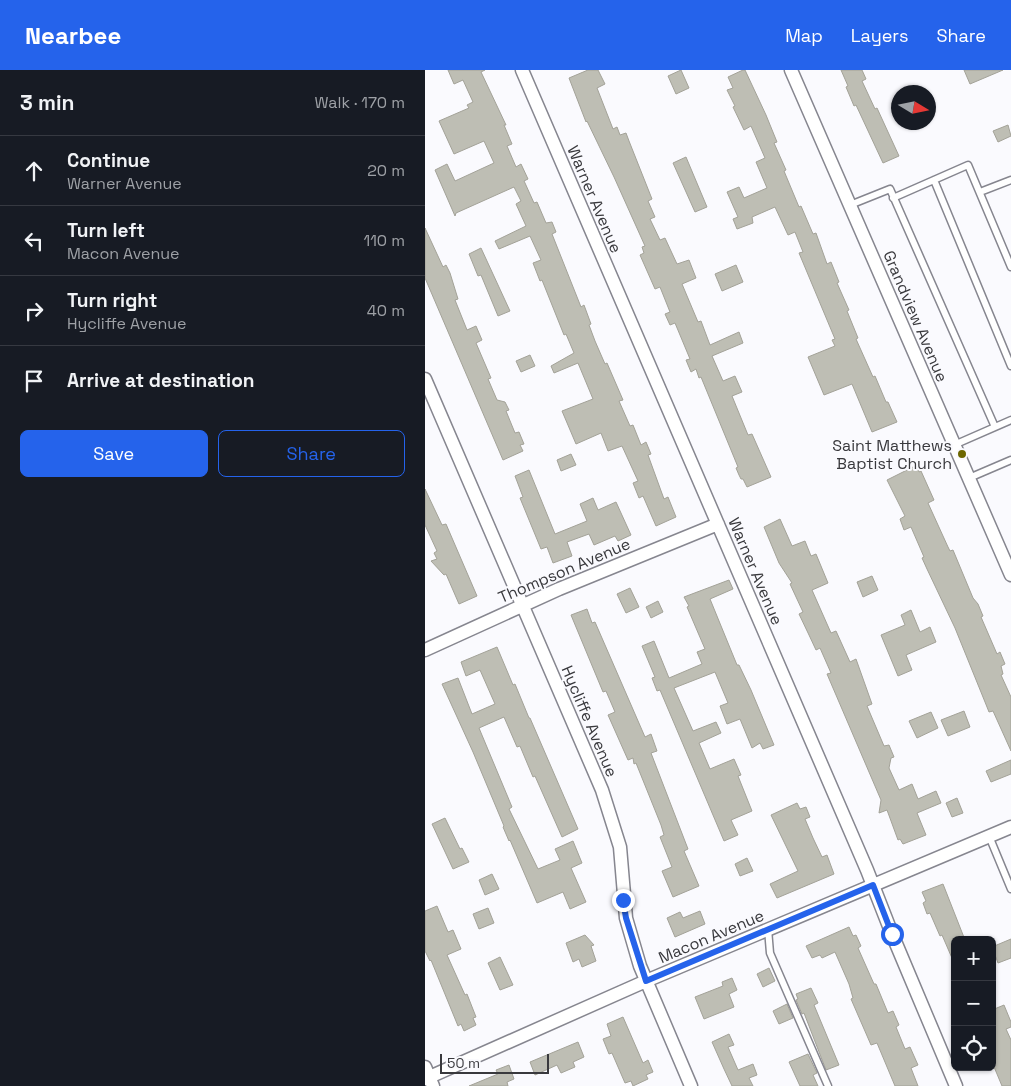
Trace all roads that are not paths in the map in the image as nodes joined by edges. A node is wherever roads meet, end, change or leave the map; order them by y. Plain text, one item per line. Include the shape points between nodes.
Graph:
1 (522, 70) edge
2 (791, 70) edge
3 (934, 180) junction
4 (1011, 180) edge
5 (980, 192) junction
6 (893, 198) junction
7 (850, 206) junction
8 (1011, 267) edge
9 (1011, 366) edge
10 (425, 379) edge
11 (1011, 420) edge
12 (995, 427) junction
13 (955, 445) junction
14 (1011, 460) edge
15 (969, 478) junction
16 (718, 524) junction
17 (1011, 575) edge
18 (523, 606) junction
19 (425, 650) edge
20 (1011, 827) edge
21 (989, 836) junction
22 (873, 885) junction
23 (1011, 889) edge
24 (768, 929) junction
25 (646, 981) junction
26 (428, 1077) edge
27 (691, 1086) edge
28 (828, 1086) edge
29 (956, 1086) edge

1 - 16 street, Warner Avenue
2 - 7 street, Grandview Avenue
3 - 5 lane via 968,166
3 - 6 lane
3 - 9 lane
4 - 5 lane
5 - 8 lane
6 - 7 lane via 889,189
6 - 12 lane
7 - 13 street, Grandview Avenue
10 - 18 street, Hycliffe Avenue
11 - 12 lane
12 - 13 lane
13 - 15 street, Grandview Avenue
14 - 15 lane
15 - 17 street, Grandview Avenue
16 - 18 street, Thompson Avenue
16 - 22 street, Warner Avenue
18 - 19 street, Thompson Avenue
18 - 25 street, Hycliffe Avenue via 610,814 620,847 626,918
20 - 21 street, Macon Avenue
21 - 22 street, Macon Avenue
21 - 23 lane
22 - 24 street, Macon Avenue
22 - 29 street, Warner Avenue
24 - 25 street, Macon Avenue
24 - 28 lane via 770,953
25 - 26 street, Macon Avenue
25 - 27 street, Hycliffe Avenue

